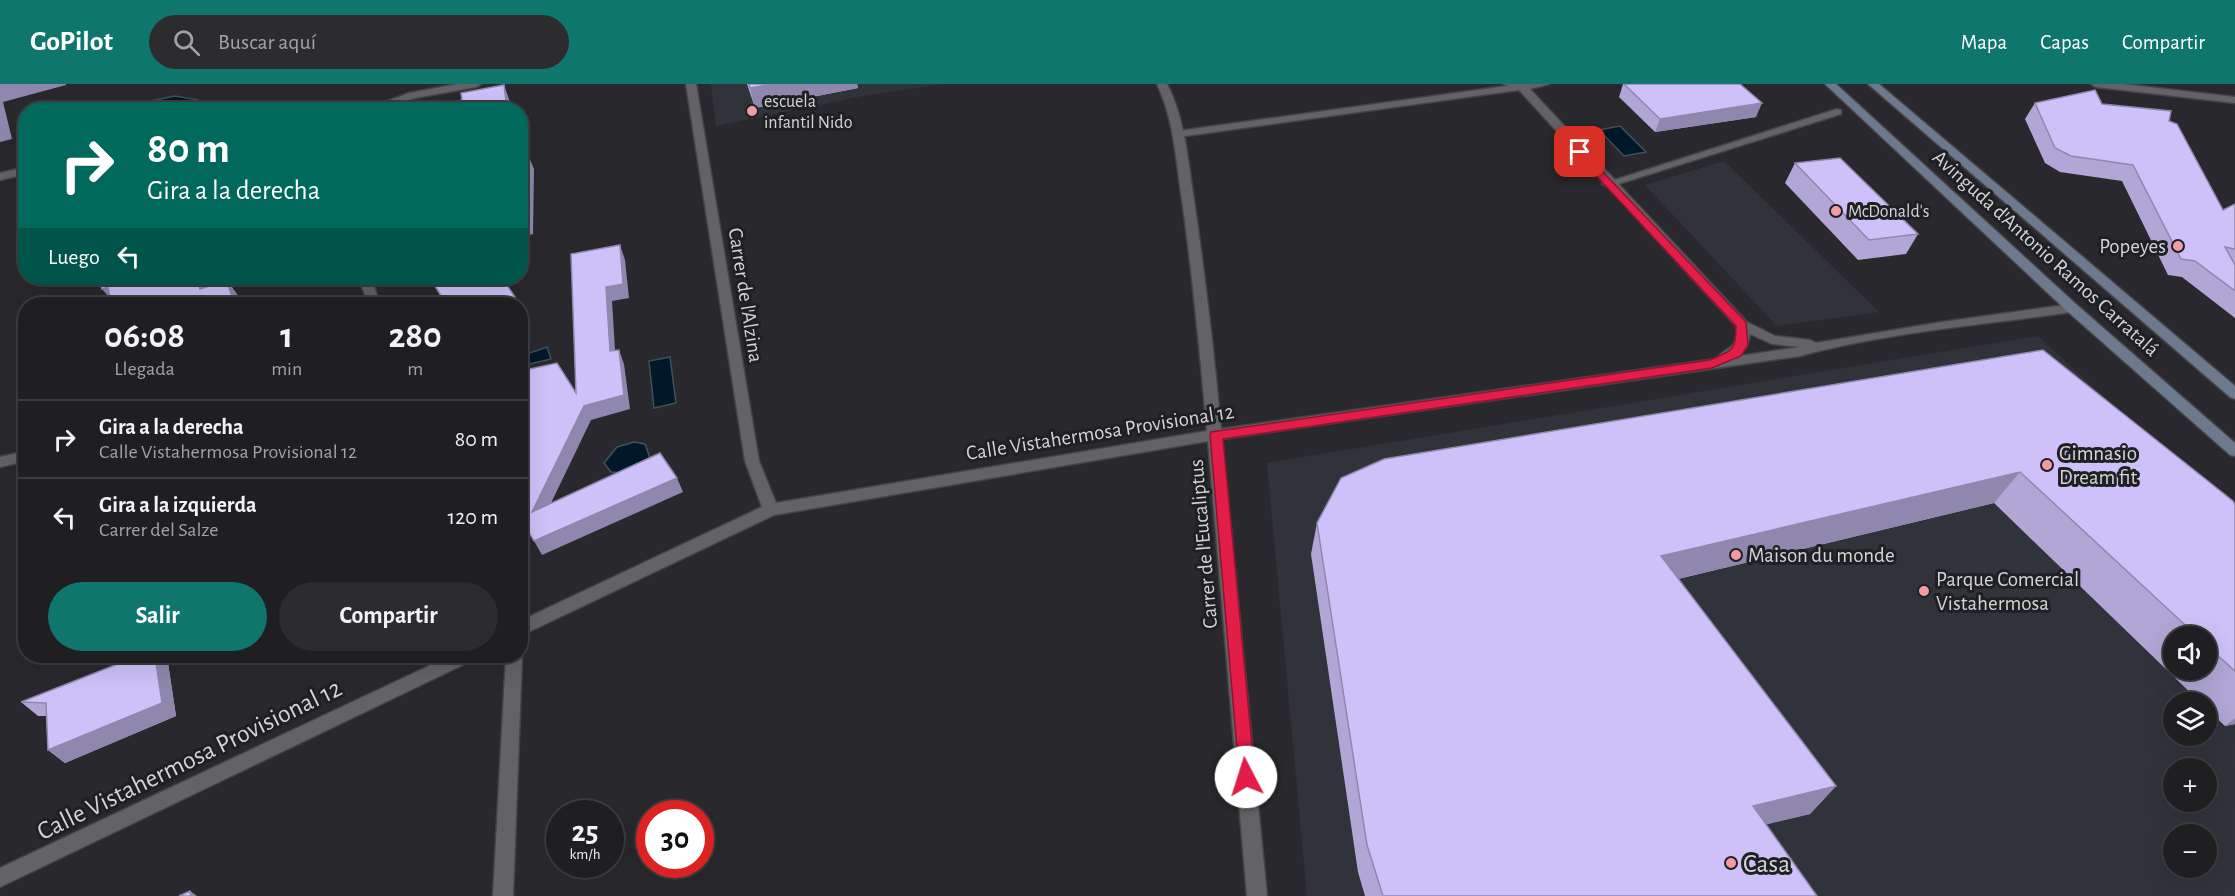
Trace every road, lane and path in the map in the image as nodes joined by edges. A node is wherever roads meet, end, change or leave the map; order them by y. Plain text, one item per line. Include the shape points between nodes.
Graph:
1 (476, 84) edge
2 (691, 84) edge
3 (1162, 84) edge
4 (1508, 84) edge
5 (1544, 84) edge
6 (1830, 84) edge
7 (1873, 84) edge
8 (2096, 84) edge
9 (2113, 85) edge
10 (1522, 87) junction
11 (2235, 100) edge
12 (392, 102) edge
13 (1837, 112) dead end
14 (1178, 134) junction
15 (18, 172) edge
16 (0, 177) edge
17 (1608, 184) junction
18 (2072, 308) junction
19 (1742, 325) junction
20 (1825, 345) junction
21 (1712, 363) junction
22 (2235, 394) edge
23 (1216, 435) junction
24 (2235, 451) edge
25 (18, 458) edge
26 (0, 462) edge
27 (771, 510) junction
28 (528, 625) edge
29 (450, 663) edge
30 (514, 663) edge
31 (0, 878) edge
32 (503, 896) edge
33 (1257, 896) edge

1 - 12 street
2 - 27 street, Carrer de l'Alzina via 752,461
3 - 14 street, Carrer de l'Eucaliptus
4 - 10 street
5 - 10 street
6 - 18 main road, Avinguda d'Antonio Ramos Carratalá
7 - 22 main road, Avinguda d'Antonio Ramos Carratalá
8 - 9 street
9 - 11 street
10 - 14 street
10 - 17 street
13 - 17 street
14 - 23 street, Carrer de l'Eucaliptus via 1202,298
15 - 16 street
17 - 19 street
18 - 20 street, Calle Vistahermosa Provisional 12
18 - 24 main road, Avinguda d'Antonio Ramos Carratalá
19 - 20 street, Calle Vistahermosa Provisional 12 via 1772,339
19 - 21 street, Calle Vistahermosa Provisional 12 via 1742,345 1737,353
20 - 21 street, Calle Vistahermosa Provisional 12
21 - 23 street, Calle Vistahermosa Provisional 12
23 - 27 street, Calle Vistahermosa Provisional 12
23 - 33 street, Carrer de l'Eucaliptus
25 - 26 street
27 - 28 street, Calle Vistahermosa Provisional 12
29 - 31 street, Calle Vistahermosa Provisional 12
30 - 32 street

